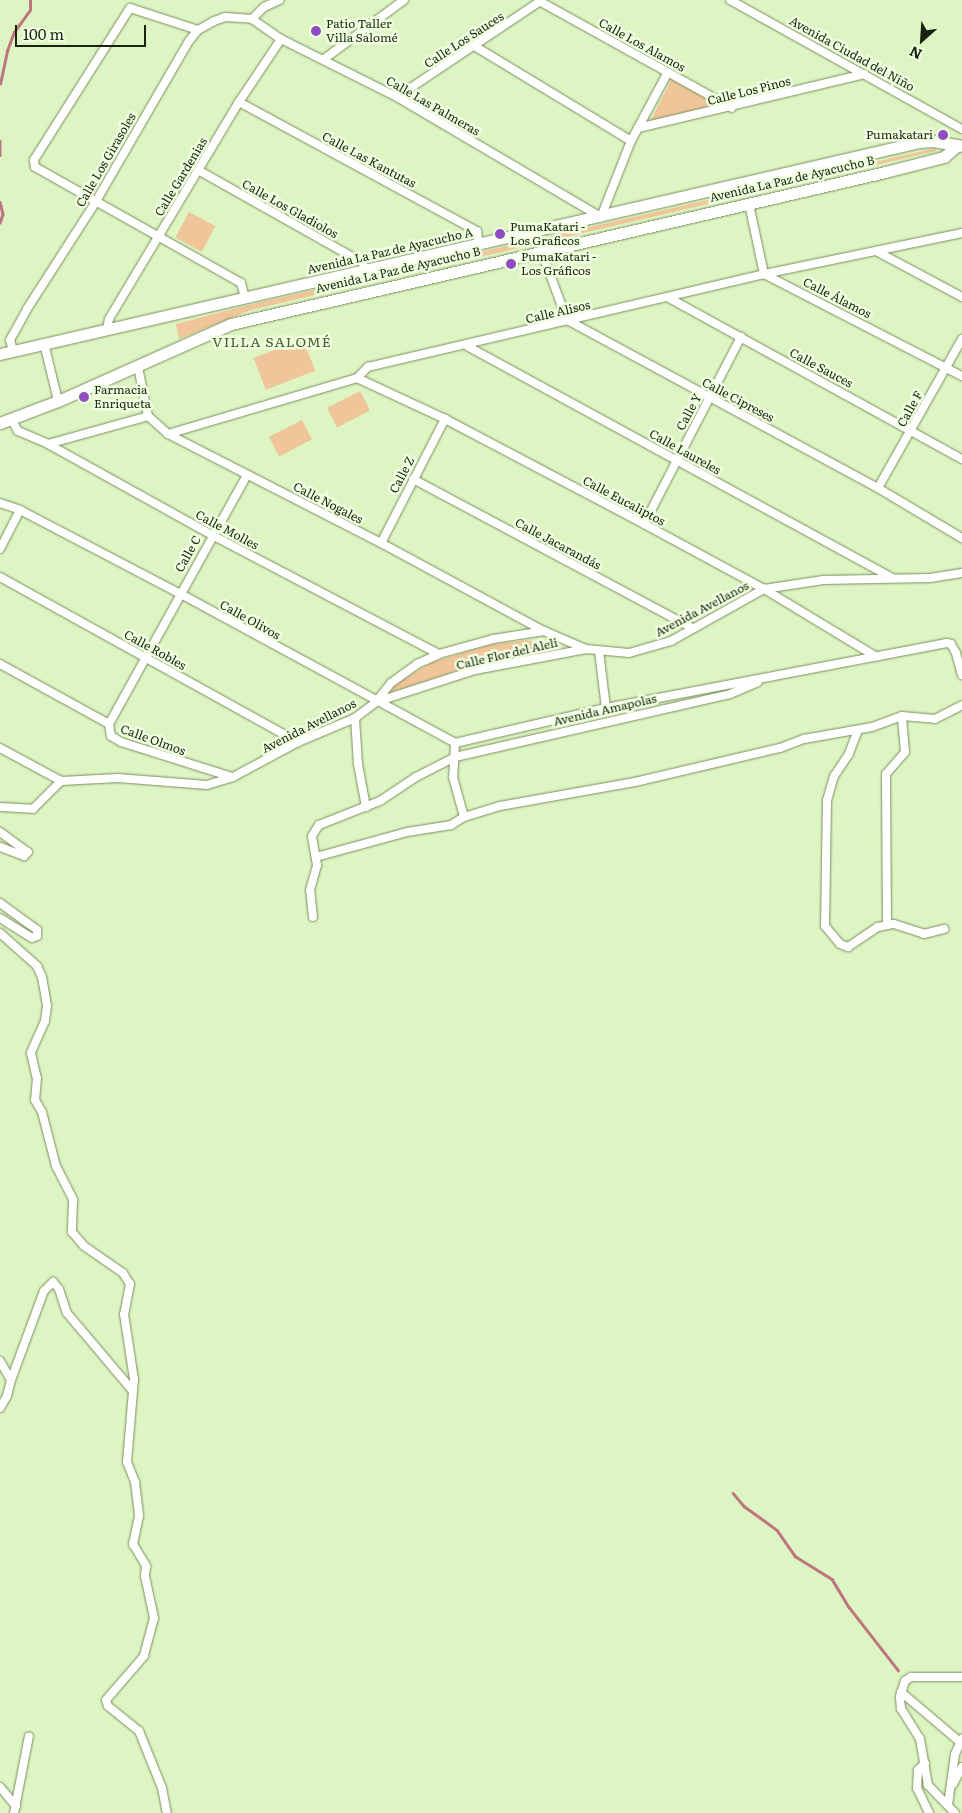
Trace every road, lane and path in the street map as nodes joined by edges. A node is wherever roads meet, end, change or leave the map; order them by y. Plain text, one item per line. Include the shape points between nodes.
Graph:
1 (280, 0) edge
2 (404, 0) edge
3 (730, 0) edge
4 (542, 1) edge
5 (252, 19) junction
6 (198, 30) junction
7 (281, 39) junction
8 (476, 47) junction
9 (324, 60) junction
10 (668, 72) junction
11 (865, 74) junction
12 (397, 97) junction
13 (239, 102) junction
14 (732, 108) junction
15 (638, 128) junction
16 (962, 129) edge
17 (631, 142) junction
18 (960, 146) edge
19 (198, 170) junction
20 (95, 203) junction
21 (749, 204) junction
22 (601, 216) junction
23 (962, 233) edge
24 (158, 237) junction
25 (479, 244) junction
26 (541, 250) junction
27 (876, 252) junction
28 (365, 270) junction
29 (764, 274) junction
30 (962, 297) edge
31 (245, 298) junction
32 (669, 298) junction
33 (567, 320) junction
34 (107, 329) junction
35 (741, 337) junction
36 (962, 340) edge
37 (44, 343) junction
38 (467, 346) junction
39 (13, 351) junction
40 (0, 354) edge
41 (138, 367) junction
42 (946, 368) junction
43 (962, 376) edge
44 (357, 378) junction
45 (710, 397) junction
46 (58, 401) junction
47 (148, 416) junction
48 (444, 419) junction
49 (5, 421) edge
50 (912, 430) junction
51 (168, 434) junction
52 (48, 444) junction
53 (962, 459) edge
54 (676, 461) junction
55 (247, 475) junction
56 (413, 479) junction
57 (878, 488) junction
58 (0, 503) edge
59 (20, 510) junction
60 (644, 524) junction
61 (212, 535) junction
62 (962, 538) edge
63 (381, 542) junction
64 (0, 549) edge
65 (962, 572) edge
66 (0, 578) edge
67 (893, 578) junction
68 (764, 589) junction
69 (179, 594) junction
70 (692, 628) junction
71 (544, 632) junction
72 (586, 649) junction
73 (598, 651) junction
74 (439, 654) junction
75 (145, 656) junction
76 (875, 656) junction
77 (0, 664) edge
78 (962, 675) edge
79 (758, 682) junction
80 (376, 702) junction
81 (962, 706) edge
82 (606, 708) junction
83 (902, 716) junction
84 (355, 718) junction
85 (109, 724) junction
86 (858, 730) junction
87 (298, 742) junction
88 (455, 743) junction
89 (0, 748) edge
90 (456, 757) junction
91 (233, 777) junction
92 (61, 781) junction
93 (0, 807) edge
94 (366, 807) junction
95 (464, 817) junction
96 (0, 832) edge
97 (0, 847) edge
98 (316, 858) junction
99 (0, 903) edge
100 (313, 917) dead end
101 (0, 918) edge
102 (887, 925) junction
103 (944, 929) dead end
104 (0, 933) edge
105 (0, 1361) edge
106 (11, 1380) junction
107 (132, 1390) junction
108 (0, 1408) edge
109 (962, 1677) edge
110 (901, 1692) junction
111 (29, 1736) dead end
112 (961, 1740) edge
113 (925, 1763) junction
114 (962, 1767) edge
115 (951, 1784) junction
116 (0, 1787) edge
117 (948, 1805) junction
118 (15, 1809) edge
119 (167, 1813) edge
120 (930, 1813) edge
121 (954, 1813) edge

1 - 5 street via 264,7
2 - 9 street
3 - 11 street, Avenida Ciudad del Niño
4 - 8 street, Calle Los Sauces
4 - 10 street, Calle Los Alamos
5 - 6 street via 225,17
5 - 7 street, Calle Las Palmeras
6 - 20 street, Calle Los Girasoles
6 - 20 street via 130,8 34,160 35,167
7 - 9 street, Calle Las Palmeras
7 - 13 street, Calle Gardenias
8 - 12 street, Calle Los Sauces
8 - 17 street
9 - 12 street, Calle Las Palmeras
10 - 14 street, Calle Los Alamos
10 - 15 street
11 - 14 street, Calle Los Pinos
11 - 16 street, Avenida Ciudad del Niño
12 - 22 street, Calle Las Palmeras
13 - 19 street, Calle Gardenias
13 - 25 street, Calle Las Kantutas via 477,231
14 - 15 street, Calle Los Pinos
15 - 17 street
17 - 22 street
18 - 21 main road, Avenida La Paz de Ayacucho B via 944,157
18 - 22 main road, Avenida La Paz de Ayacucho A via 920,142
19 - 24 street, Calle Gardenias
19 - 28 street, Calle Los Gladiolos via 363,263
20 - 24 street
20 - 39 street, Calle Los Girasoles via 10,340
21 - 26 main road, Avenida La Paz de Ayacucho B
21 - 29 street
22 - 25 main road, Avenida La Paz de Ayacucho A
23 - 27 street, Calle Alisos
24 - 31 street via 241,283
24 - 34 street, Calle Gardenias via 109,318
25 - 28 main road, Avenida La Paz de Ayacucho A
26 - 33 street
26 - 41 main road, Avenida La Paz de Ayacucho B via 231,324
27 - 29 street, Calle Alisos
27 - 30 street
28 - 31 main road, Avenida La Paz de Ayacucho A
29 - 32 street, Calle Alisos
29 - 42 street, Calle Álamos
31 - 34 main road, Avenida La Paz de Ayacucho A
32 - 33 street, Calle Alisos
32 - 35 street, Calle Sauces
33 - 38 street, Calle Alisos
33 - 45 street, Calle Cipreses
34 - 37 main road, Avenida La Paz de Ayacucho A
35 - 45 street, Calle Y
35 - 50 street, Calle Sauces
36 - 42 street, Calle F
37 - 39 main road, Avenida La Paz de Ayacucho A
37 - 46 street
38 - 44 street, Calle Alisos via 368,367
38 - 54 street, Calle Laureles
39 - 40 main road, Avenida La Paz de Ayacucho A
41 - 46 main road, Avenida La Paz de Ayacucho B
41 - 47 street
42 - 43 street, Calle Álamos
42 - 50 street, Calle F
44 - 48 street, Calle Eucaliptos
44 - 51 street, Calle Alisos
45 - 54 street, Calle Y
45 - 57 street, Calle Cipreses
46 - 49 main road, Avenida La Paz de Ayacucho B
47 - 51 street, Calle Nogales
47 - 52 street
48 - 56 street, Calle Z
48 - 60 street, Calle Eucaliptos
49 - 52 street, Calle Molles via 18,431
50 - 53 street, Calle Sauces
50 - 57 street, Calle F
51 - 55 street, Calle Nogales
52 - 61 street, Calle Molles
54 - 60 street, Calle Y
54 - 67 street, Calle Laureles
55 - 61 street, Calle C
55 - 63 street, Calle Nogales
56 - 63 street, Calle Z
56 - 70 street, Calle Jacarandás
57 - 62 street, Calle Cipreses
58 - 59 street, Calle Olivos
59 - 64 street
59 - 69 street, Calle Olivos
60 - 68 street, Calle Eucaliptos
61 - 69 street, Calle C
61 - 74 street, Calle Molles
63 - 71 street, Calle Nogales
65 - 67 street, Avenida Avellanos via 930,578
66 - 75 street, Calle Robles
67 - 68 street, Avenida Avellanos via 823,580
68 - 70 street, Avenida Avellanos
68 - 76 street, Calle Eucaliptos
69 - 75 street, Calle C
69 - 80 street, Calle Olivos
70 - 73 street, Avenida Avellanos via 656,647 629,653
71 - 72 street, Avenida Avellanos
71 - 74 street, Avenida Avellanos via 492,639
72 - 73 street, Avenida Avellanos
72 - 80 street, Calle Flor del Alelí via 475,670
73 - 82 street
74 - 80 street, Avenida Avellanos via 402,674
75 - 85 street, Calle C
75 - 87 street, Calle Robles
76 - 78 street, Avenida Amapolas via 951,644
76 - 79 street, Avenida Amapolas
77 - 85 street, Calle Olmos
79 - 82 street, Avenida Amapolas via 728,684
79 - 90 street, Avenida Amapolas via 730,694
80 - 84 street, Avenida Avellanos
80 - 88 street, Calle Olivos
81 - 83 street via 936,718
82 - 88 street, Avenida Amapolas
83 - 86 street
83 - 102 street via 905,752 886,774
84 - 87 street, Avenida Avellanos
84 - 94 street via 358,764
85 - 91 street, Calle Olmos via 111,736 121,742
86 - 95 street via 804,739 780,748 635,782 500,806
86 - 102 street via 849,754 834,776 827,800 824,921 830,934 848,947 878,927
87 - 91 street, Avenida Avellanos
88 - 90 street
89 - 92 street
90 - 94 street, Avenida Amapolas
90 - 95 street via 453,777
91 - 92 street, Avenida Avellanos via 207,785 118,778
92 - 93 street via 33,809
94 - 98 street, Avenida Amapolas via 315,827 312,836
95 - 98 street via 451,825 407,832
96 - 97 street via 28,852 24,856
98 - 100 street via 310,896
99 - 101 street via 37,930 37,936 32,938
102 - 103 street via 901,924 924,934
104 - 107 street via 37,966 42,977 45,1021 31,1053 38,1089 35,1100 42,1112 56,1166 72,1200 72,1232 84,1246 123,1273 130,1284 124,1314 134,1360
105 - 106 street
106 - 107 street via 44,1292 53,1282 60,1289 67,1313
106 - 108 street
107 - 119 street via 127,1462 135,1482 139,1510 133,1544 144,1559 154,1618 144,1656 106,1700 108,1706 140,1731 162,1788
109 - 110 street via 911,1677
110 - 112 street
110 - 113 street via 902,1709 920,1739
111 - 118 street
112 - 115 street
113 - 117 street via 928,1785
113 - 120 street via 918,1770 917,1788
114 - 115 street
115 - 117 street
116 - 118 street
117 - 121 street

